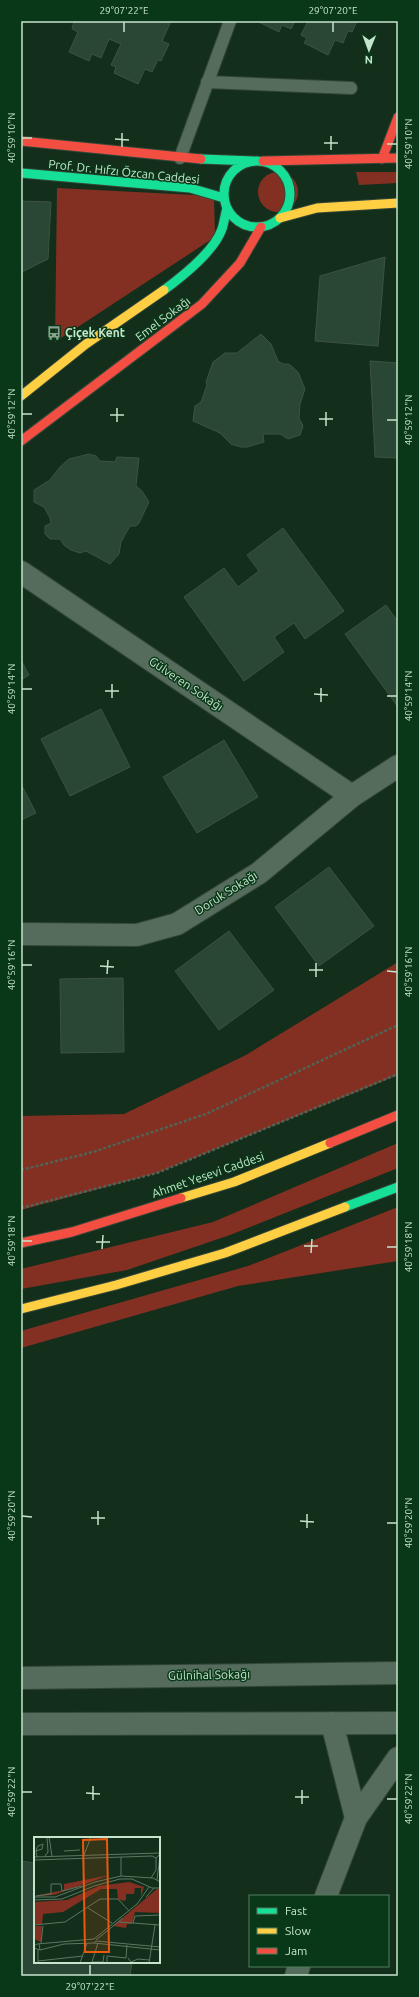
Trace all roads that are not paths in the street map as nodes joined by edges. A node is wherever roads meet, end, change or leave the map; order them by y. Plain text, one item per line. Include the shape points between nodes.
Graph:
1 (230, 21) edge
2 (207, 82) junction
3 (351, 88) dead end
4 (398, 117) edge
5 (21, 141) edge
6 (180, 158) junction
7 (398, 158) edge
8 (382, 159) junction
9 (253, 161) junction
10 (263, 161) junction
11 (21, 174) edge
12 (224, 198) junction
13 (398, 203) edge
14 (227, 208) junction
15 (280, 218) junction
16 (260, 227) junction
17 (21, 396) edge
18 (21, 441) edge
19 (21, 572) edge
20 (398, 766) edge
21 (352, 796) junction
22 (21, 934) edge
23 (398, 1115) edge
24 (398, 1187) edge
25 (21, 1243) edge
26 (21, 1309) edge
27 (398, 1673) edge
28 (21, 1678) edge
29 (332, 1723) junction
30 (398, 1723) edge
31 (21, 1724) edge
32 (398, 1758) edge
33 (356, 1818) junction
34 (326, 1895) edge

1 - 2 lane
2 - 3 lane
2 - 6 lane
4 - 8 main road
5 - 6 main road, Prof. Dr. Hıfzı Özcan Caddesi
6 - 9 main road, Prof. Dr. Hıfzı Özcan Caddesi
7 - 8 main road
8 - 10 main road
9 - 10 main road
9 - 12 main road via 234,169 227,178
10 - 15 main road via 273,164 281,171 290,189 290,199
11 - 12 main road, Prof. Dr. Hıfzı Özcan Caddesi via 190,188
12 - 14 main road
13 - 15 main road via 316,208
14 - 16 main road via 241,223
14 - 17 main road, Emel Sokağı via 222,230 214,245 180,278 86,344
15 - 16 main road
16 - 18 main road, Emel Sokağı via 240,263 202,304
19 - 21 street, Gülveren Sokağı
20 - 21 street, Doruk Sokağı
21 - 22 street, Doruk Sokağı via 259,873 177,924 137,935
23 - 25 main road, Ahmet Yesevi Caddesi via 234,1182 72,1232
24 - 26 main road via 225,1253 116,1285
27 - 28 street, Gülnihal Sokağı
29 - 30 street
29 - 31 street
29 - 33 street
32 - 33 street
33 - 34 street

